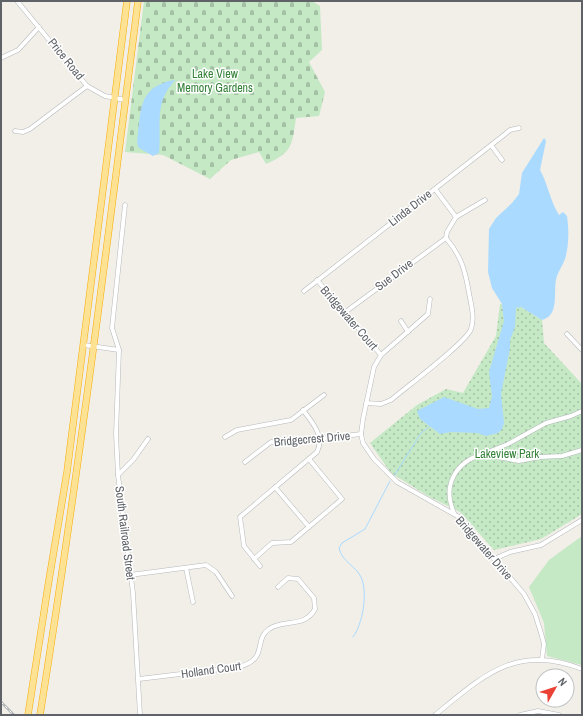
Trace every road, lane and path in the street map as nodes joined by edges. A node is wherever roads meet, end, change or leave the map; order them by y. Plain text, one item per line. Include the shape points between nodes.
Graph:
1 (17, 1) edge
2 (127, 1) edge
3 (138, 1) edge
4 (39, 27) junction
5 (1, 58) edge
6 (87, 86) junction
7 (115, 98) junction
8 (125, 100) junction
9 (519, 128) dead end
10 (15, 131) dead end
11 (491, 145) junction
12 (502, 160) dead end
13 (435, 189) junction
14 (485, 200) dead end
15 (124, 205) dead end
16 (456, 217) junction
17 (446, 238) junction
18 (317, 280) junction
19 (304, 291) dead end
20 (430, 299) dead end
21 (344, 313) junction
22 (401, 321) dead end
23 (408, 332) junction
24 (567, 334) dead end
25 (84, 345) junction
26 (95, 346) junction
27 (119, 350) junction
28 (582, 350) edge
29 (381, 355) junction
30 (324, 395) dead end
31 (366, 403) junction
32 (303, 410) junction
33 (582, 411) edge
34 (361, 434) junction
35 (225, 437) dead end
36 (148, 439) dead end
37 (319, 439) junction
38 (582, 450) edge
39 (483, 454) junction
40 (309, 459) junction
41 (245, 462) dead end
42 (118, 475) junction
43 (275, 487) junction
44 (454, 513) junction
45 (582, 520) edge
46 (309, 527) junction
47 (254, 559) junction
48 (494, 559) junction
49 (260, 566) dead end
50 (186, 568) junction
51 (130, 575) junction
52 (278, 587) dead end
53 (232, 596) dead end
54 (193, 602) dead end
55 (542, 659) junction
56 (582, 669) edge
57 (139, 679) junction
58 (29, 712) edge
59 (40, 715) edge
60 (140, 715) edge
61 (435, 715) edge
62 (520, 715) edge
63 (559, 715) edge

1 - 4 street, Price Road
2 - 7 highway
3 - 8 highway
4 - 5 street via 18,50
4 - 6 street, Price Road
6 - 7 street, Price Road via 98,94
6 - 10 street via 30,129
7 - 8 street, Price Road
7 - 25 highway
8 - 26 highway
9 - 11 street, Linda Drive via 510,130
11 - 12 street
11 - 13 street, Linda Drive
13 - 16 street
13 - 18 street, Linda Drive
14 - 16 street
15 - 27 street, South Railroad Street via 112,318 112,328
16 - 17 street
17 - 21 street, Sue Drive
17 - 31 street via 458,254 465,270 472,314 471,328 458,345 391,400 382,404
18 - 19 street, Linda Drive
18 - 21 street, Bridgewater Court
20 - 23 street via 428,314
21 - 29 street, Bridgewater Court
22 - 23 street
23 - 29 street
24 - 28 street
25 - 26 street
25 - 58 highway via 67,472
26 - 27 street
26 - 59 highway
27 - 42 street, South Railroad Street via 116,434
29 - 31 street via 371,377
30 - 32 street
31 - 34 street
32 - 35 street via 291,420 237,430
32 - 37 street via 313,422
33 - 39 street via 546,423 508,444
34 - 37 street, Bridgecrest Drive
34 - 44 street, Bridgewater Drive via 363,444 374,459 397,482
36 - 42 street via 134,460
37 - 40 street via 317,452
37 - 41 street, Bridgecrest Drive via 271,442
38 - 39 street via 562,456 519,461
39 - 44 street via 472,457 463,464 450,481 450,505
40 - 43 street
40 - 46 street via 342,499
42 - 51 street, South Railroad Street
43 - 46 street
43 - 47 street via 240,517 243,542
44 - 48 street, Bridgewater Drive
45 - 48 street via 541,545 510,552
46 - 47 street via 291,542 272,543
47 - 49 street
48 - 55 street, Bridgewater Drive via 530,602 544,644
50 - 51 street
50 - 53 street via 206,565 210,567 223,580
50 - 54 street
51 - 57 street, South Railroad Street
52 - 57 street, Holland Court via 288,578 298,579 314,598 315,609 303,621 268,629 252,662 239,668
55 - 56 street
55 - 61 street via 518,662 494,670 472,684
57 - 60 street, South Railroad Street
62 - 63 street via 538,711

